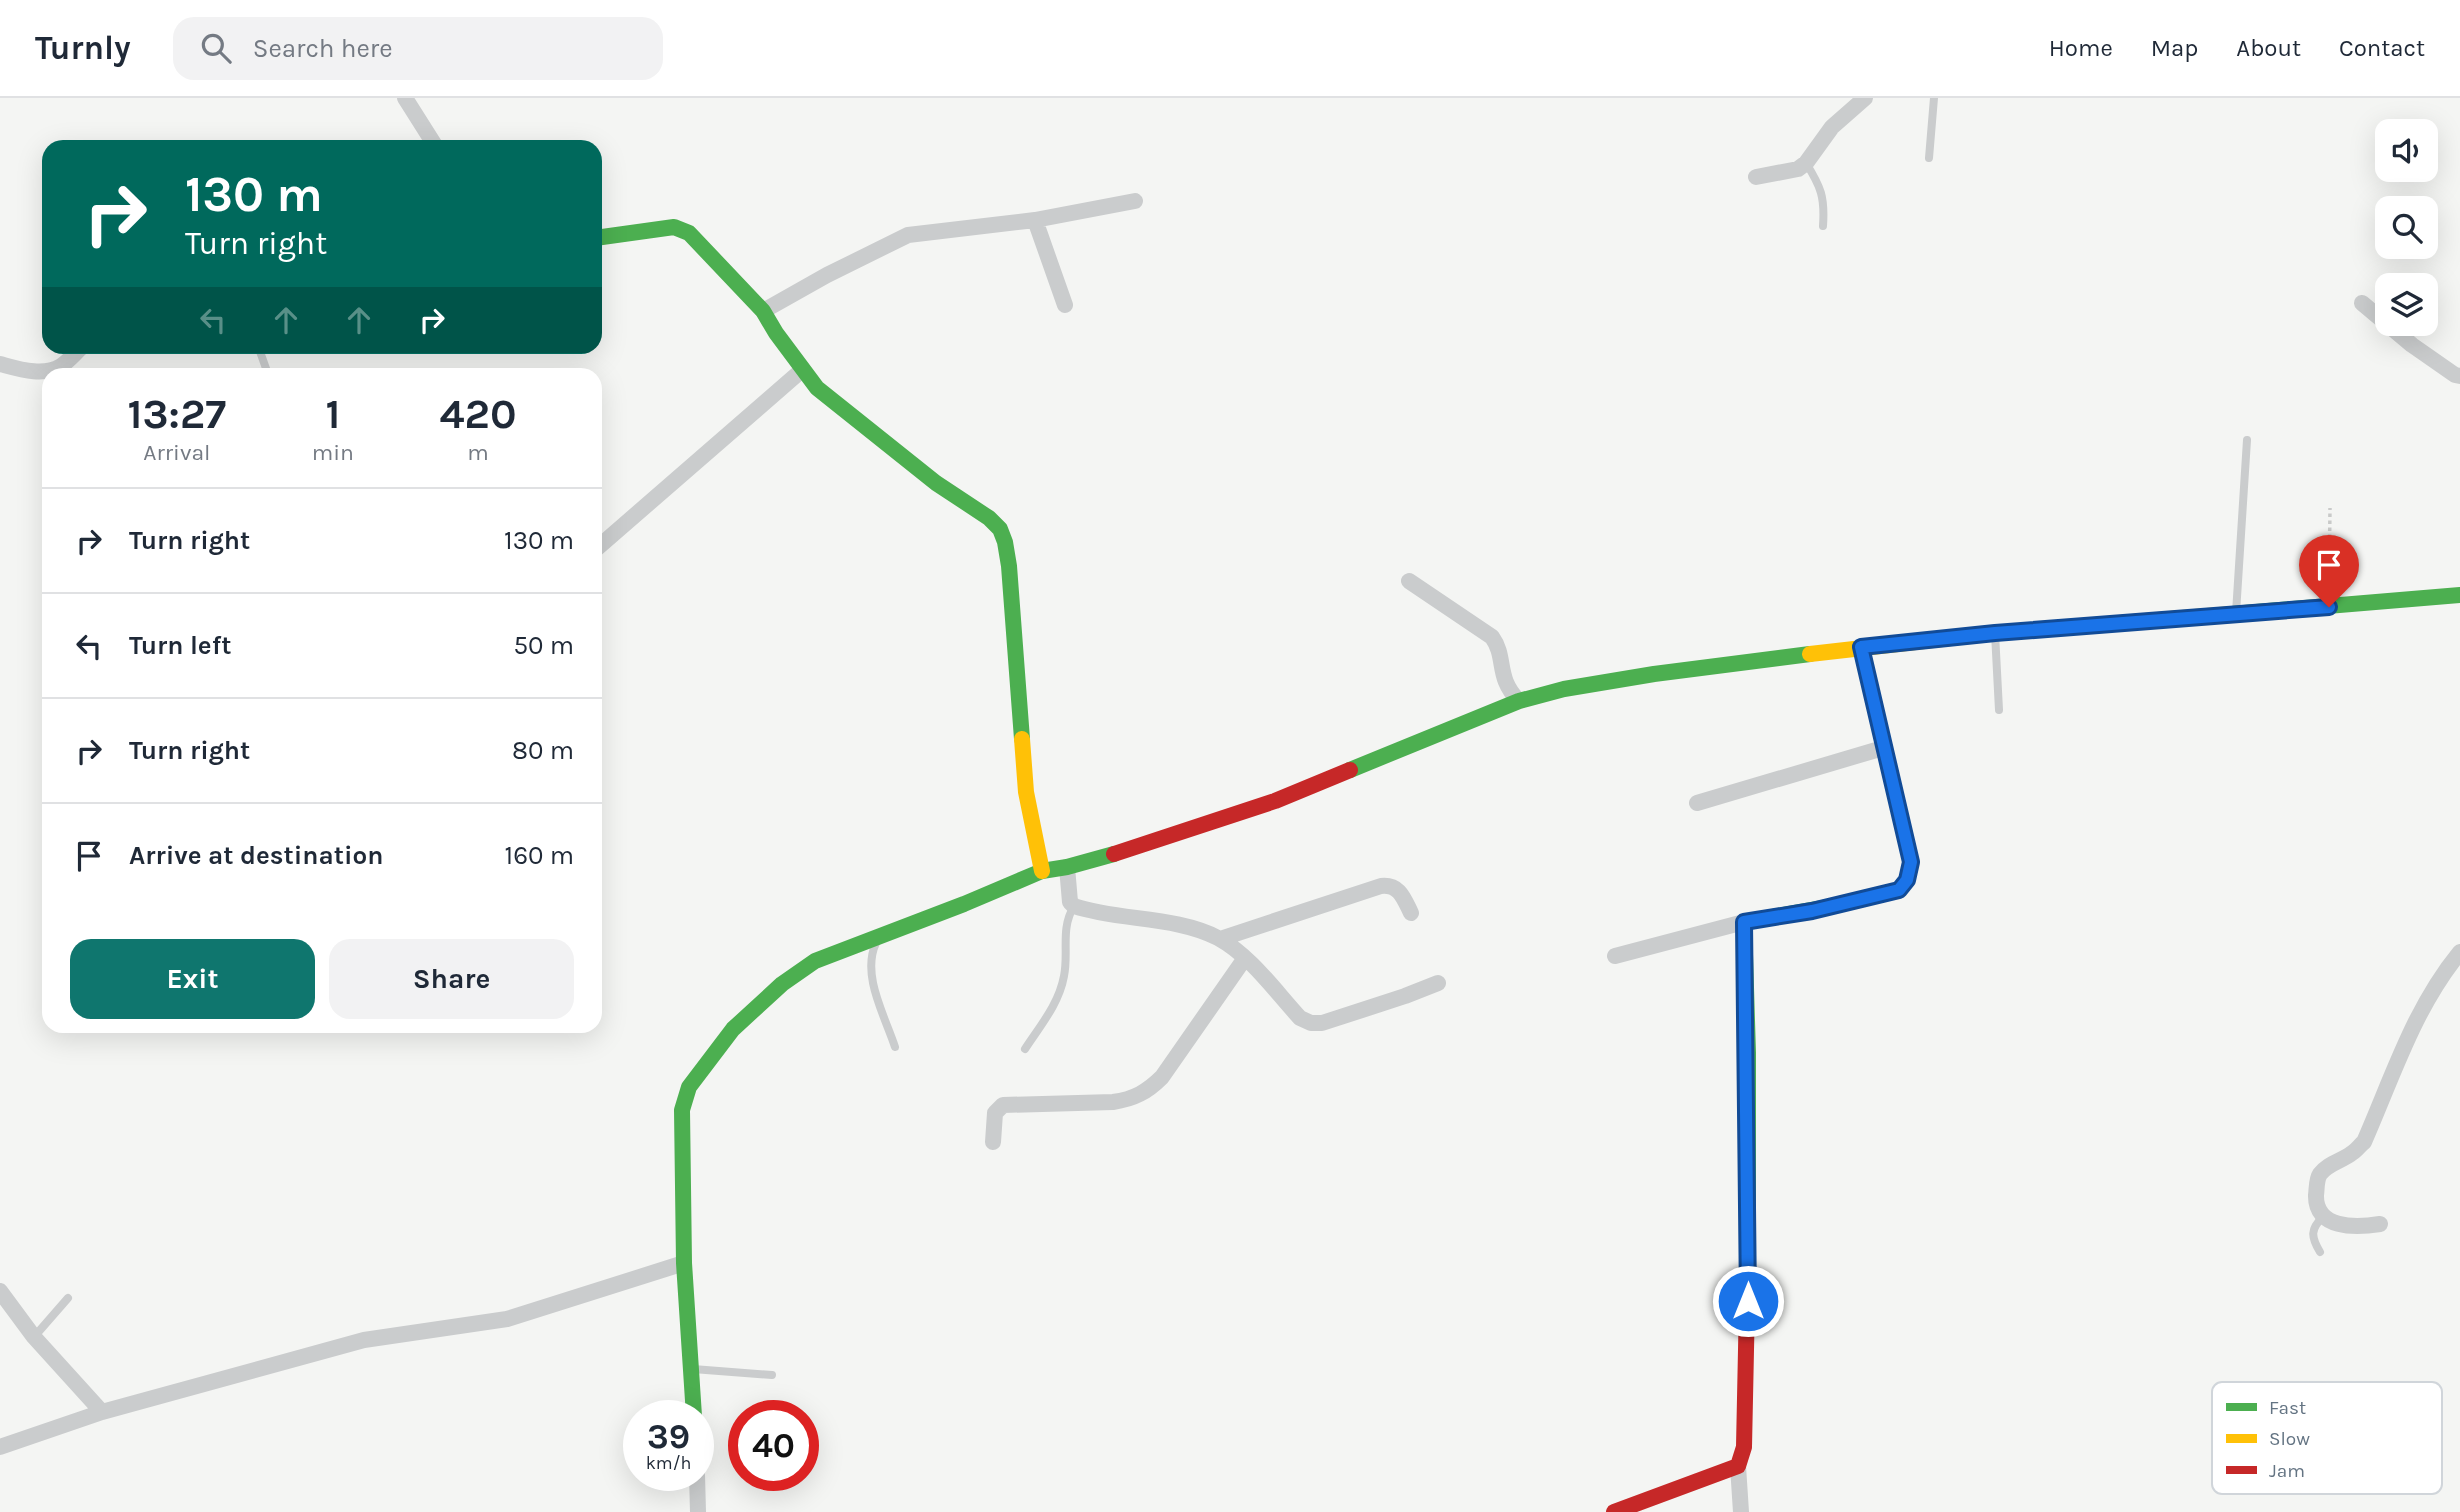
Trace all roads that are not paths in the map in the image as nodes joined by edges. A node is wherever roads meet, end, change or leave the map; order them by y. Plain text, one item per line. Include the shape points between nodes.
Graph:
1 (405, 98) edge
2 (1865, 98) edge
3 (1934, 98) edge
4 (432, 140) edge
5 (1929, 158) dead end
6 (1806, 163) junction
7 (1756, 177) dead end
8 (1135, 201) dead end
9 (1035, 220) junction
10 (1823, 226) dead end
11 (602, 237) edge
12 (2362, 303) dead end
13 (1065, 305) dead end
14 (763, 311) junction
15 (74, 354) edge
16 (0, 364) edge
17 (54, 368) edge
18 (802, 370) junction
19 (42, 371) edge
20 (2460, 376) edge
21 (2247, 440) dead end
22 (602, 544) edge
23 (1409, 581) dead end
24 (2460, 595) edge
25 (2236, 613) junction
26 (1995, 633) junction
27 (1861, 647) junction
28 (1519, 701) junction
29 (1999, 710) dead end
30 (1883, 748) junction
31 (1697, 803) dead end
32 (1067, 867) junction
33 (1042, 871) junction
34 (1074, 906) junction
35 (1411, 913) dead end
36 (1744, 922) junction
37 (882, 934) junction
38 (1220, 939) junction
39 (2460, 952) edge
40 (1615, 956) dead end
41 (1245, 958) junction
42 (1438, 983) dead end
43 (895, 1047) dead end
44 (1025, 1049) dead end
45 (993, 1142) dead end
46 (2323, 1217) junction
47 (2380, 1224) dead end
48 (2320, 1252) dead end
49 (684, 1264) junction
50 (0, 1291) edge
51 (68, 1298) dead end
52 (34, 1337) junction
53 (693, 1369) junction
54 (772, 1375) dead end
55 (694, 1400) edge
56 (102, 1412) junction
57 (0, 1447) edge
58 (1738, 1466) junction
59 (697, 1491) edge
60 (698, 1512) edge
61 (1614, 1512) edge
62 (1741, 1512) edge

1 - 4 street
2 - 6 street via 1832,127
3 - 5 lane
6 - 7 street via 1798,169
6 - 10 lane via 1824,202
8 - 9 street
9 - 13 street
9 - 14 street via 908,234
11 - 14 street via 674,227 689,233
12 - 20 street via 2412,345
14 - 18 street
15 - 17 street
16 - 19 street
18 - 22 street
18 - 33 street via 834,404 1000,529 1009,566 1026,792
21 - 25 lane
23 - 28 street via 1492,637 1506,684
24 - 25 street
25 - 26 street
26 - 27 street
26 - 29 lane
27 - 28 street via 1654,674
27 - 30 street
28 - 32 street via 1275,801
30 - 31 street
30 - 36 street via 1911,862 1907,880 1899,890
32 - 33 street
32 - 34 street
33 - 37 street
34 - 38 street via 1166,923
34 - 44 lane via 1066,927 1067,962 1060,992
35 - 38 street via 1396,888 1381,886
36 - 40 street
36 - 58 street via 1748,1325 1744,1447
37 - 43 lane via 871,958 872,980
37 - 49 street via 816,961 782,984 733,1030 689,1087 682,1111
38 - 41 street
39 - 46 street via 2439,978 2413,1028 2364,1142 2319,1175 2316,1200
41 - 42 street via 1300,1018 1311,1023
41 - 45 street via 1150,1089 1114,1102 1003,1105 995,1113
46 - 47 street via 2338,1224
46 - 48 lane via 2312,1231
49 - 53 street
49 - 56 street via 507,1319 363,1340
50 - 52 street
51 - 52 lane
52 - 56 street
53 - 54 lane
53 - 55 street
56 - 57 street
58 - 61 street
58 - 62 street
59 - 60 street

